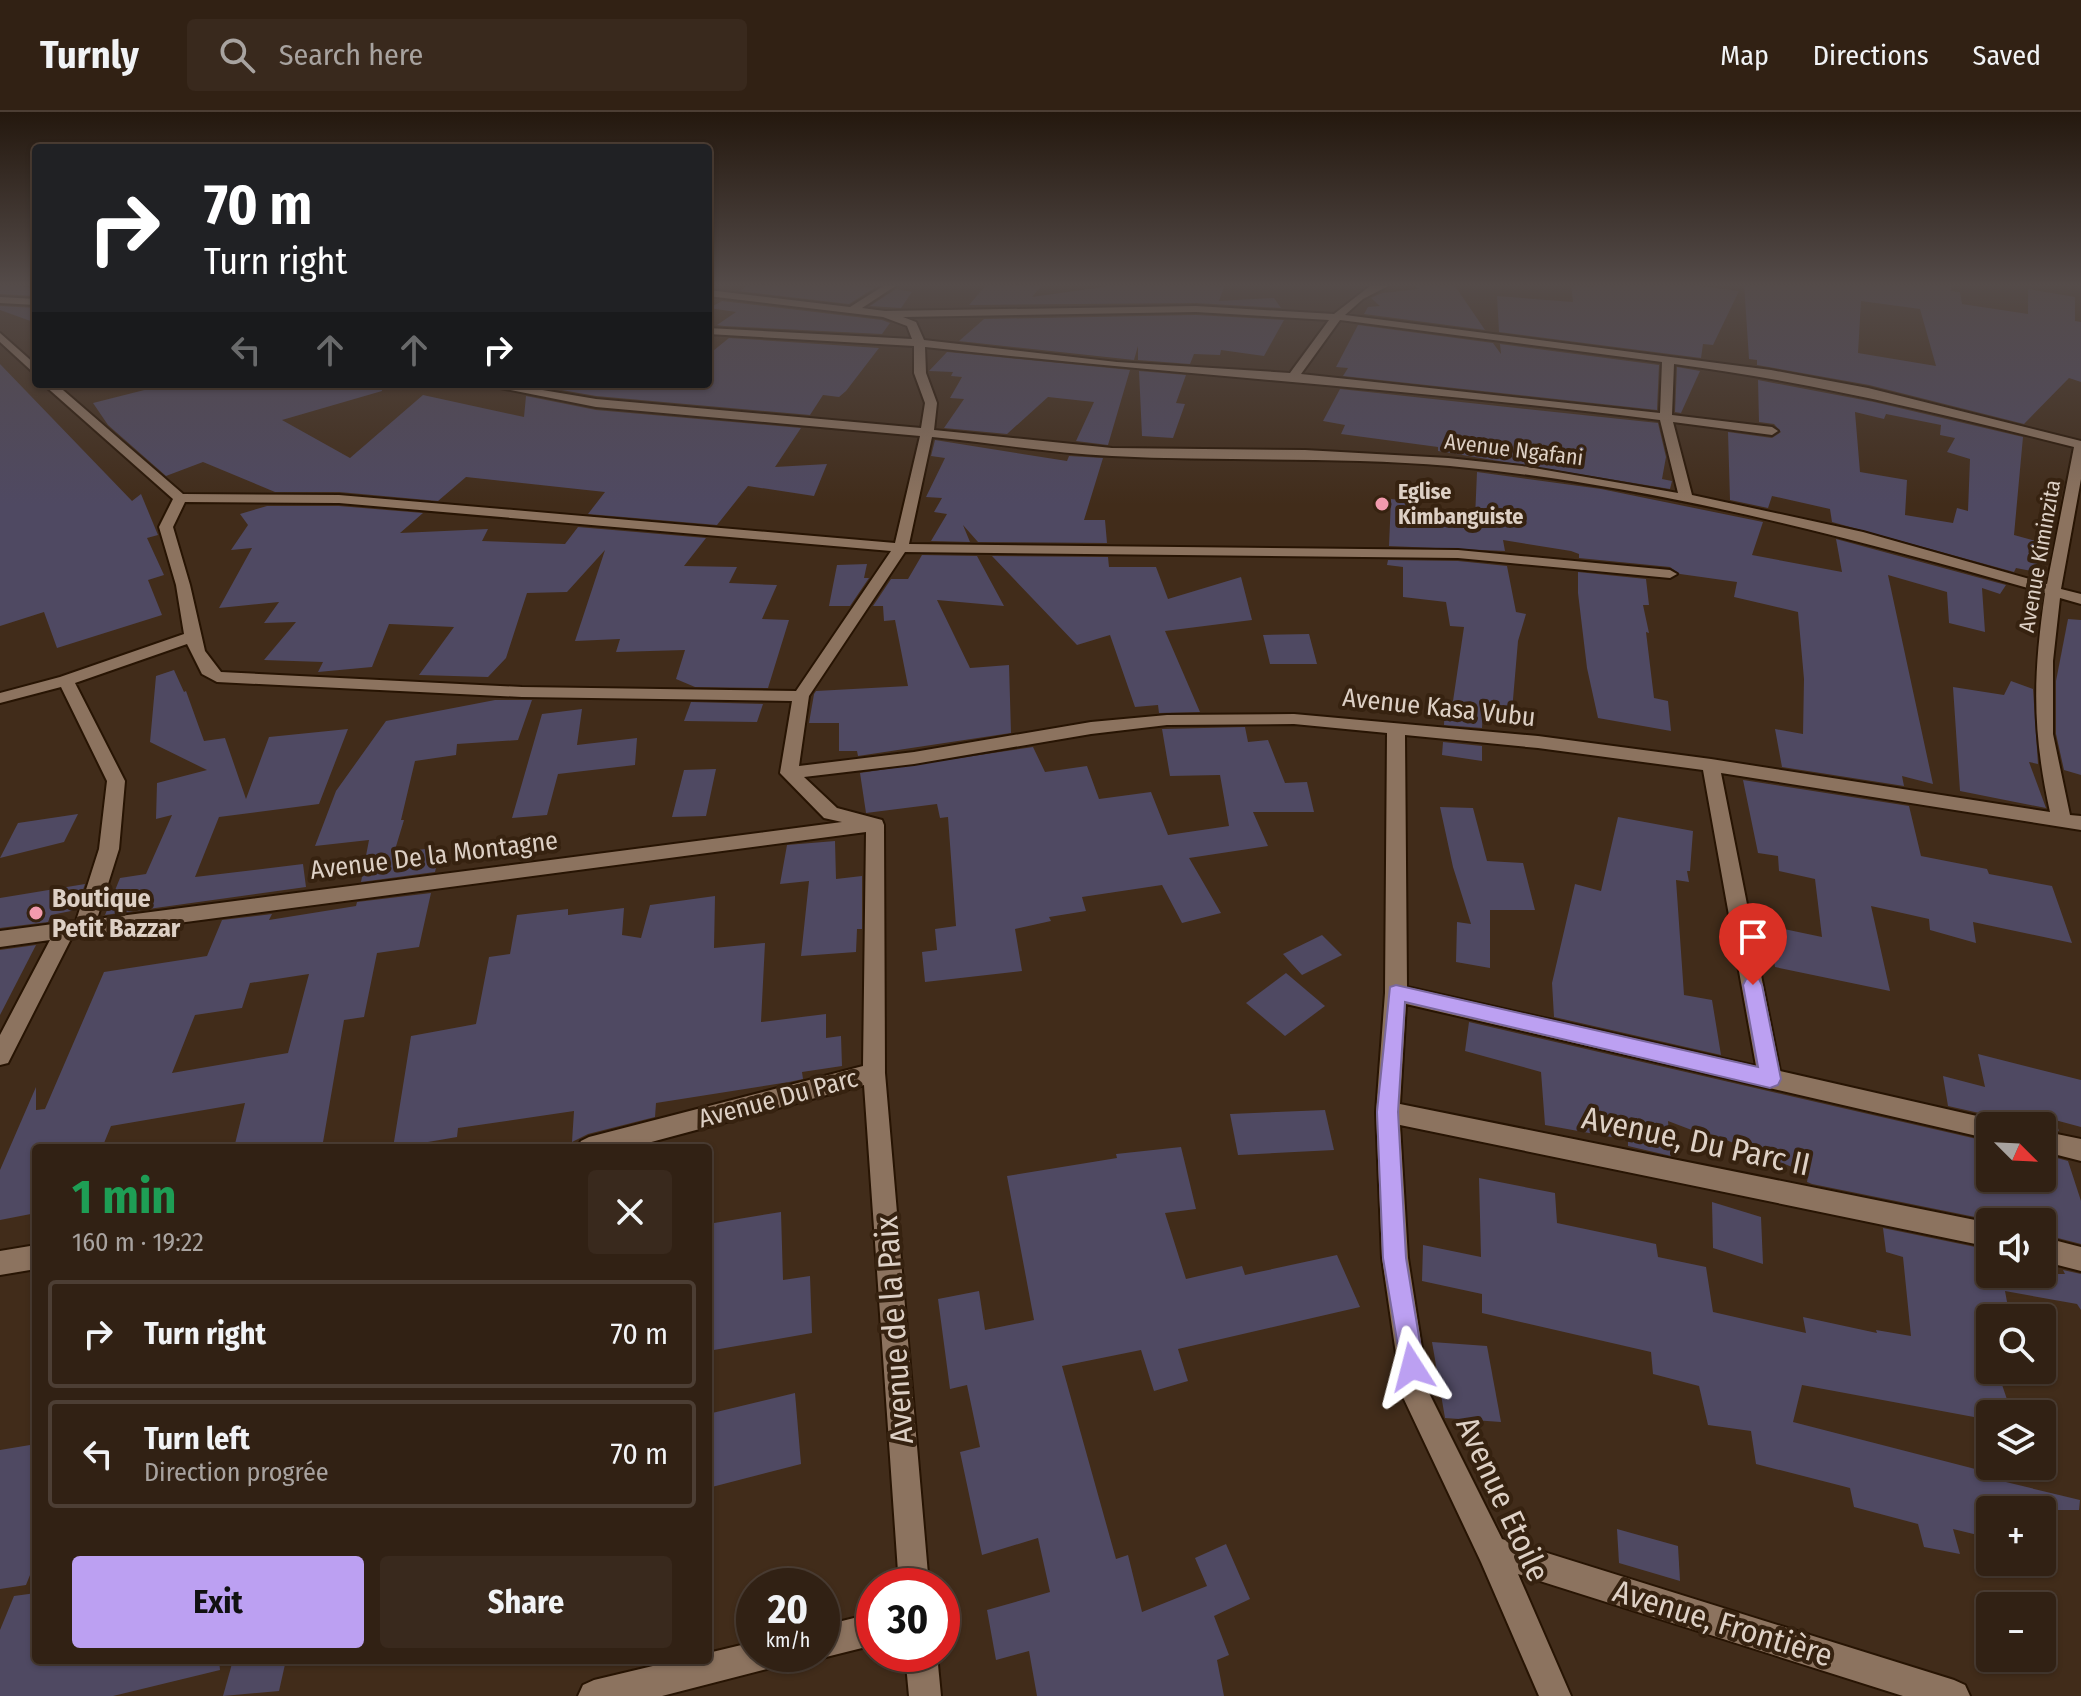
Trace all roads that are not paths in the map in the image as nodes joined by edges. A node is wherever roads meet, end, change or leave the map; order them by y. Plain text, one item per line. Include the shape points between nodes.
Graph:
1 (919, 357) edge
2 (1044, 357) edge
3 (1308, 357) edge
4 (1652, 357) edge
5 (1668, 359) junction
6 (1293, 377) junction
7 (54, 388) edge
8 (509, 388) edge
9 (1666, 418) junction
10 (1772, 431) dead end
11 (927, 432) junction
12 (2081, 445) edge
13 (180, 498) junction
14 (1686, 498) junction
15 (901, 548) junction
16 (1670, 574) dead end
17 (2051, 590) junction
18 (2081, 599) edge
19 (192, 637) junction
20 (66, 681) junction
21 (801, 696) junction
22 (0, 698) edge
23 (1396, 729) junction
24 (1711, 765) junction
25 (789, 773) junction
26 (2061, 818) junction
27 (2081, 823) edge
28 (875, 825) junction
29 (75, 929) junction
30 (0, 939) edge
31 (1396, 993) junction
32 (0, 1056) edge
33 (874, 1073) junction
34 (1770, 1079) junction
35 (1388, 1112) junction
36 (1976, 1126) edge
37 (604, 1144) edge
38 (2056, 1144) edge
39 (2081, 1150) edge
40 (1976, 1232) edge
41 (2056, 1253) edge
42 (32, 1258) edge
43 (2081, 1259) edge
44 (0, 1263) edge
45 (1492, 1551) junction
46 (913, 1568) edge
47 (736, 1662) edge
48 (923, 1672) edge
49 (594, 1696) edge
50 (925, 1696) edge
51 (1555, 1696) edge
52 (1954, 1696) edge

1 - 11 street via 931,403
2 - 6 street
3 - 6 street
4 - 5 street
5 - 9 street
5 - 12 street via 1868,392
6 - 9 street
7 - 13 street
8 - 11 street, Avenue Ngafani via 596,403
9 - 10 street
9 - 14 street
11 - 14 street, Avenue Ngafani via 1112,452 1448,462
11 - 15 street
12 - 17 street, Avenue Kiminzita
13 - 15 street via 339,499
13 - 19 street via 166,527
14 - 17 street, Avenue Ngafani via 1858,535
15 - 16 street via 1458,554
15 - 21 street
17 - 18 street, Avenue Ngafani
17 - 26 street, Avenue Kiminzita via 2044,736
19 - 20 street
19 - 21 street via 208,672 231,679 522,692
20 - 22 street
20 - 29 street via 116,781 109,849
21 - 25 street
23 - 24 street, Avenue Kasa Vubu
23 - 25 street, Avenue Kasa Vubu via 1294,719 1167,720
23 - 31 street, Avenue Etoile
24 - 26 street, Avenue Kasa Vubu
24 - 34 street
25 - 28 street via 831,813
26 - 27 street, Avenue Kasa Vubu
28 - 29 street, Avenue De la Montagne
28 - 33 street, Avenue de la Paix
29 - 30 street, Avenue De la Montagne
29 - 32 street
31 - 34 street
31 - 35 street, Avenue Etoile
33 - 37 street, Avenue Du Parc
33 - 46 street, Avenue de la Paix
34 - 36 street
35 - 40 street, Avenue, Du Parc II
35 - 45 street, Avenue Etoile via 1395,1258 1416,1395
38 - 39 street
41 - 43 street
42 - 44 street
45 - 51 street, Avenue Etoile
45 - 52 street, Avenue, Frontière
47 - 49 street
48 - 50 street

